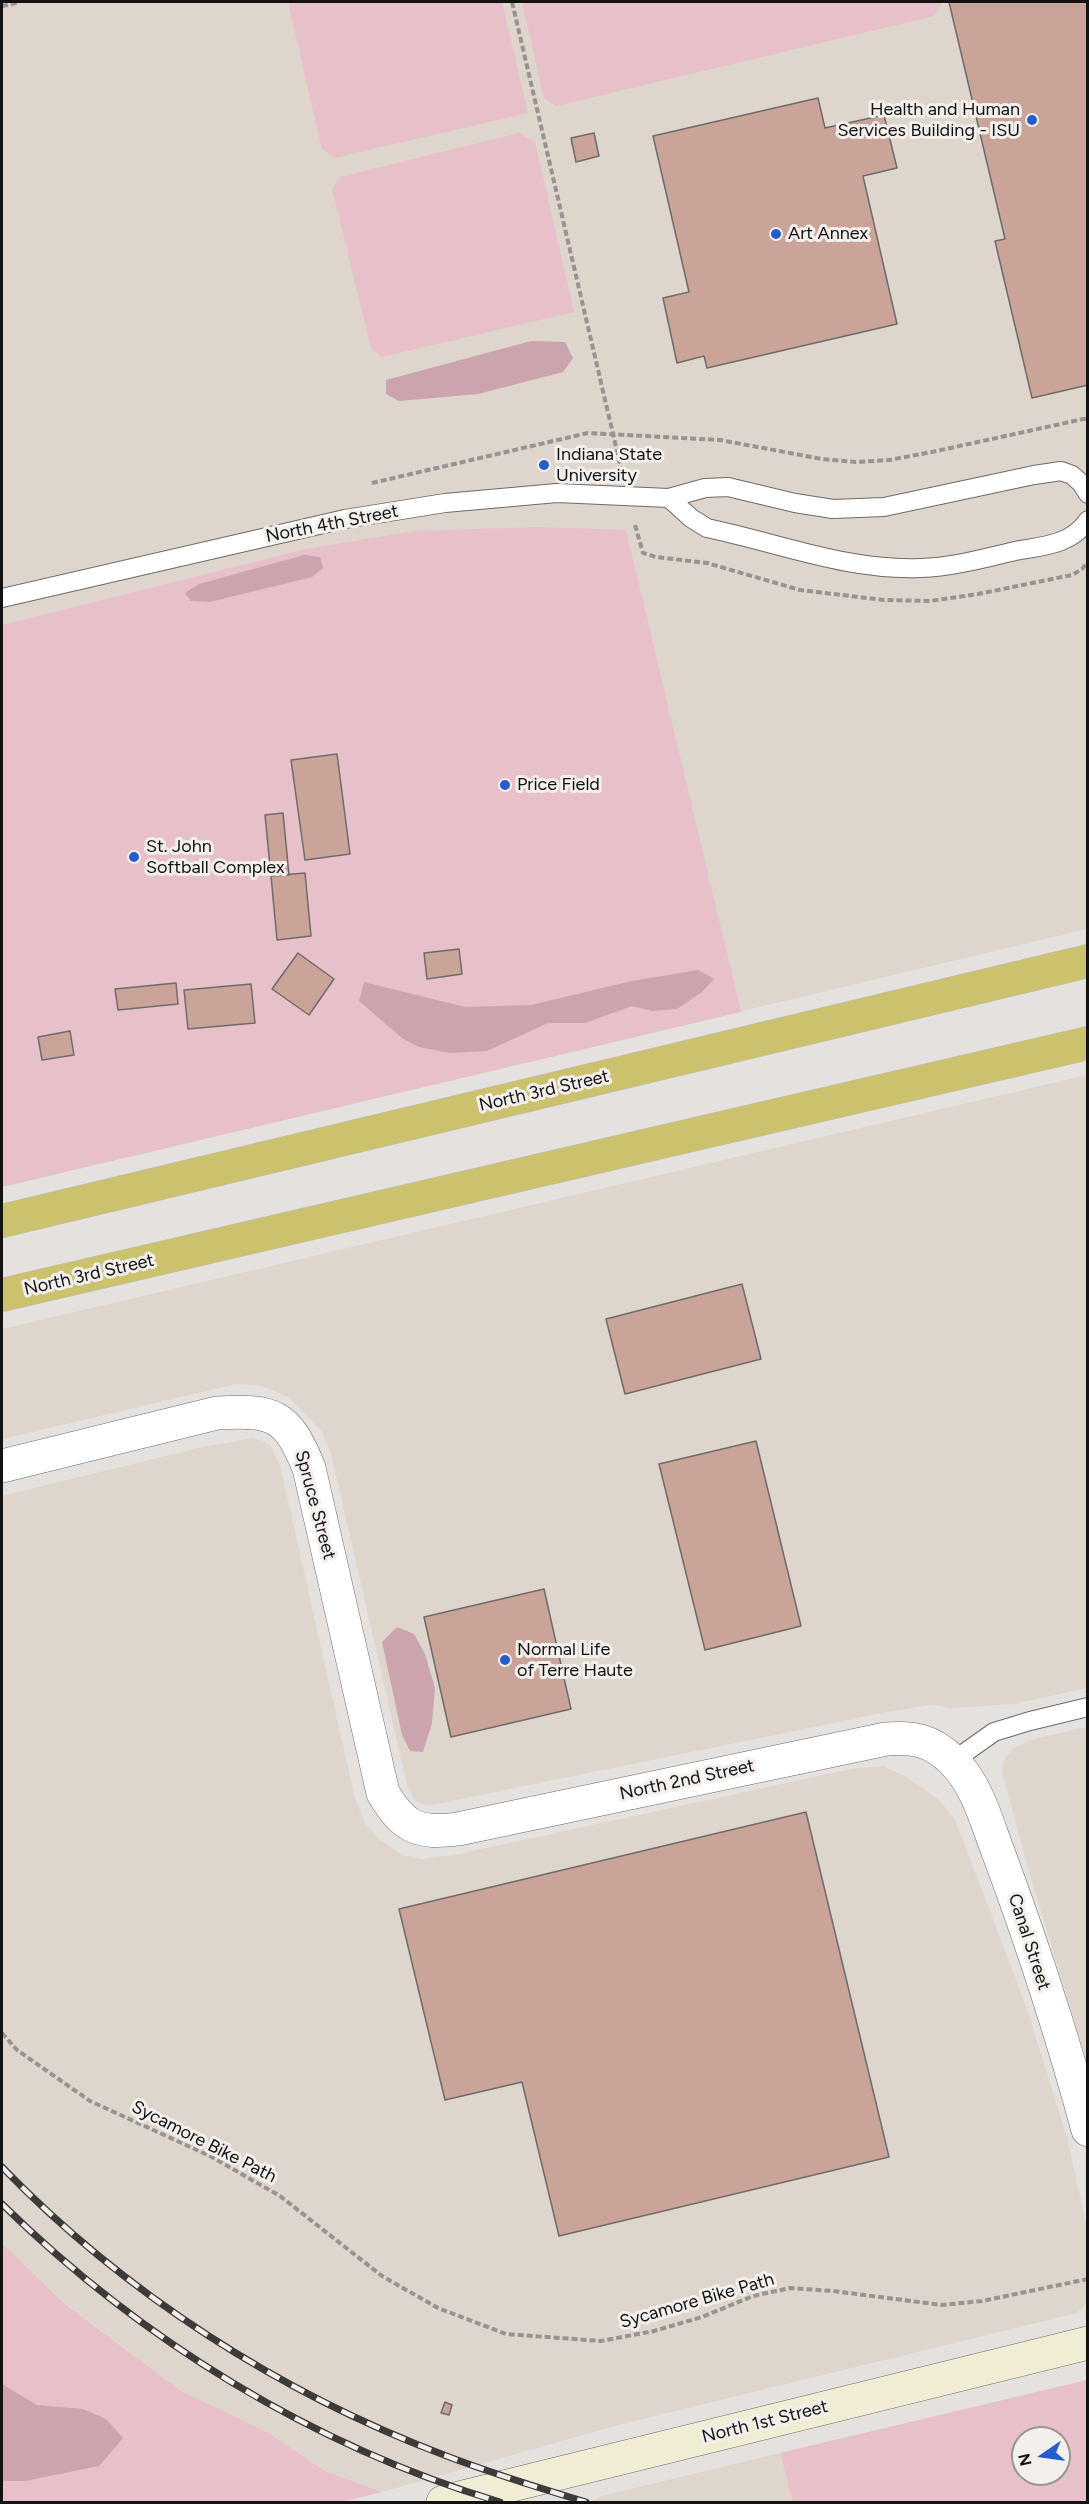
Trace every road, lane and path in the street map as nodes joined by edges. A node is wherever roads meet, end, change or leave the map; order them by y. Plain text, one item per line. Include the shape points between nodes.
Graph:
1 (20, 2) edge
2 (512, 2) edge
3 (2, 6) edge
4 (1088, 494) edge
5 (628, 497) junction
6 (669, 498) junction
7 (1088, 520) edge
8 (1088, 562) edge
9 (2, 598) edge
10 (1088, 961) edge
11 (1088, 1043) edge
12 (2, 1221) edge
13 (2, 1295) edge
14 (2, 1466) edge
15 (1088, 1707) edge
16 (953, 1761) junction
17 (416, 1828) joint
18 (2, 2033) edge
19 (1088, 2130) edge
20 (1088, 2279) edge
21 (1088, 2343) edge
22 (443, 2502) edge

1 - 3 path
2 - 5 path
4 - 6 lane, North 4th Street via 1072,475 1061,471 884,507 833,509 728,487 705,488
5 - 6 lane, North 4th Street
5 - 8 path via 643,553 707,563 800,590 930,601 1072,574
5 - 9 lane, North 4th Street via 557,493 345,519
6 - 7 lane via 707,528 843,562 882,567 923,568 1050,544 1074,536
10 - 12 highway, North 3rd Street
11 - 13 highway, North 3rd Street
14 - 17 street, Spruce Street via 217,1413 248,1412 286,1425 309,1468 383,1793 399,1817
15 - 16 lane via 994,1732
16 - 17 street, North 2nd Street via 934,1745 912,1737 886,1739 458,1829 431,1832
16 - 19 street, Canal Street via 975,1790 1013,1894
18 - 20 path, Sycamore Bike Path via 17,2050 90,2101 210,2156 280,2196 382,2276 438,2308 506,2334 601,2341 654,2331 753,2296 790,2288 942,2305 982,2301
21 - 22 main road, North 1st Street

